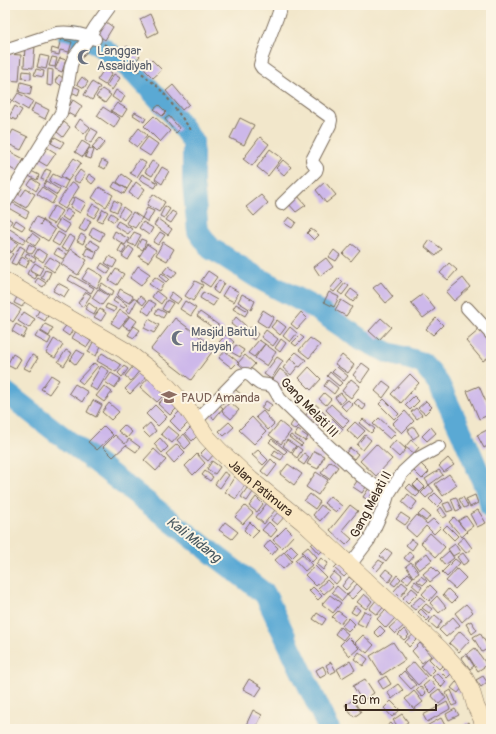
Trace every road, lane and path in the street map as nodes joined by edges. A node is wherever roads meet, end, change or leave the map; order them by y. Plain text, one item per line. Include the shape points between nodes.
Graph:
1 (111, 5) edge
2 (281, 5) edge
3 (90, 39) junction
4 (5, 50) edge
5 (191, 130) dead end
6 (5, 202) edge
7 (282, 204) dead end
8 (5, 281) edge
9 (467, 308) dead end
10 (491, 334) edge
11 (196, 421) junction
12 (439, 447) dead end
13 (388, 495) junction
14 (350, 565) junction
15 (486, 725) edge

1 - 3 street via 95,27
2 - 7 street via 260,65 331,120 312,160 316,171
3 - 4 street via 62,32
3 - 5 path via 106,46 152,81
3 - 6 street via 72,61 61,113
8 - 11 street, Jalan Patimura via 135,358 157,375
9 - 10 street
11 - 13 street, Gang Melati III via 241,375 249,374 259,384 273,387 280,399 319,437 361,476
11 - 14 street, Jalan Patimura via 235,466
12 - 13 street, Gang Melati II via 410,465
13 - 14 street, Gang Melati II via 369,540
14 - 15 street, Jalan Patimura via 455,665 471,690 476,707

